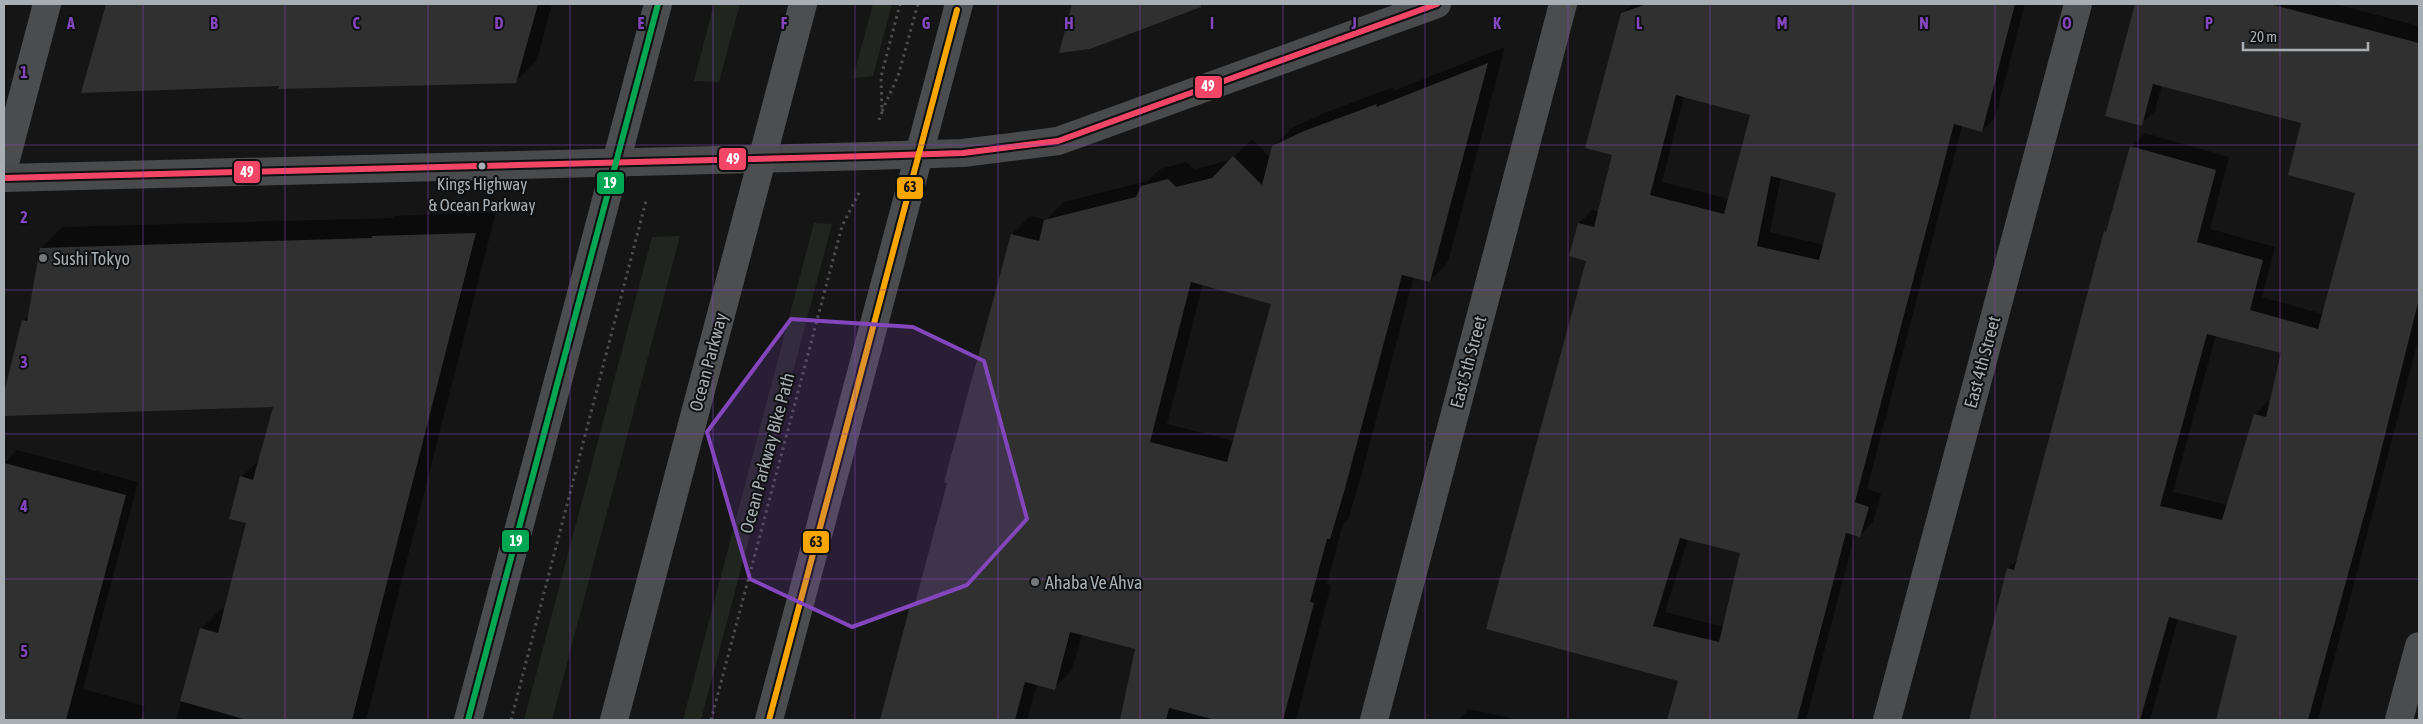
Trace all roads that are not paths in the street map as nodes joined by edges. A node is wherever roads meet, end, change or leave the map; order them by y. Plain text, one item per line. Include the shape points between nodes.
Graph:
1 (48, 4) edge
2 (658, 4) edge
3 (803, 4) edge
4 (958, 4) edge
5 (1437, 4) edge
6 (1563, 4) edge
7 (2078, 4) edge
8 (919, 154) junction
9 (763, 158) junction
10 (617, 162) junction
11 (4, 166) edge
12 (4, 178) edge
13 (2419, 646) edge
14 (468, 720) edge
15 (614, 720) edge
16 (769, 720) edge
17 (1374, 720) edge
18 (1887, 720) edge
19 (2400, 720) edge

1 - 11 street
2 - 10 street
3 - 9 main road, Ocean Parkway
4 - 8 street
5 - 8 street via 1058,141 963,153
6 - 17 street, East 5th Street
7 - 18 street, East 4th Street
8 - 9 street
8 - 16 street
9 - 10 street
9 - 15 main road, Ocean Parkway
10 - 12 street
10 - 14 street
13 - 19 street

